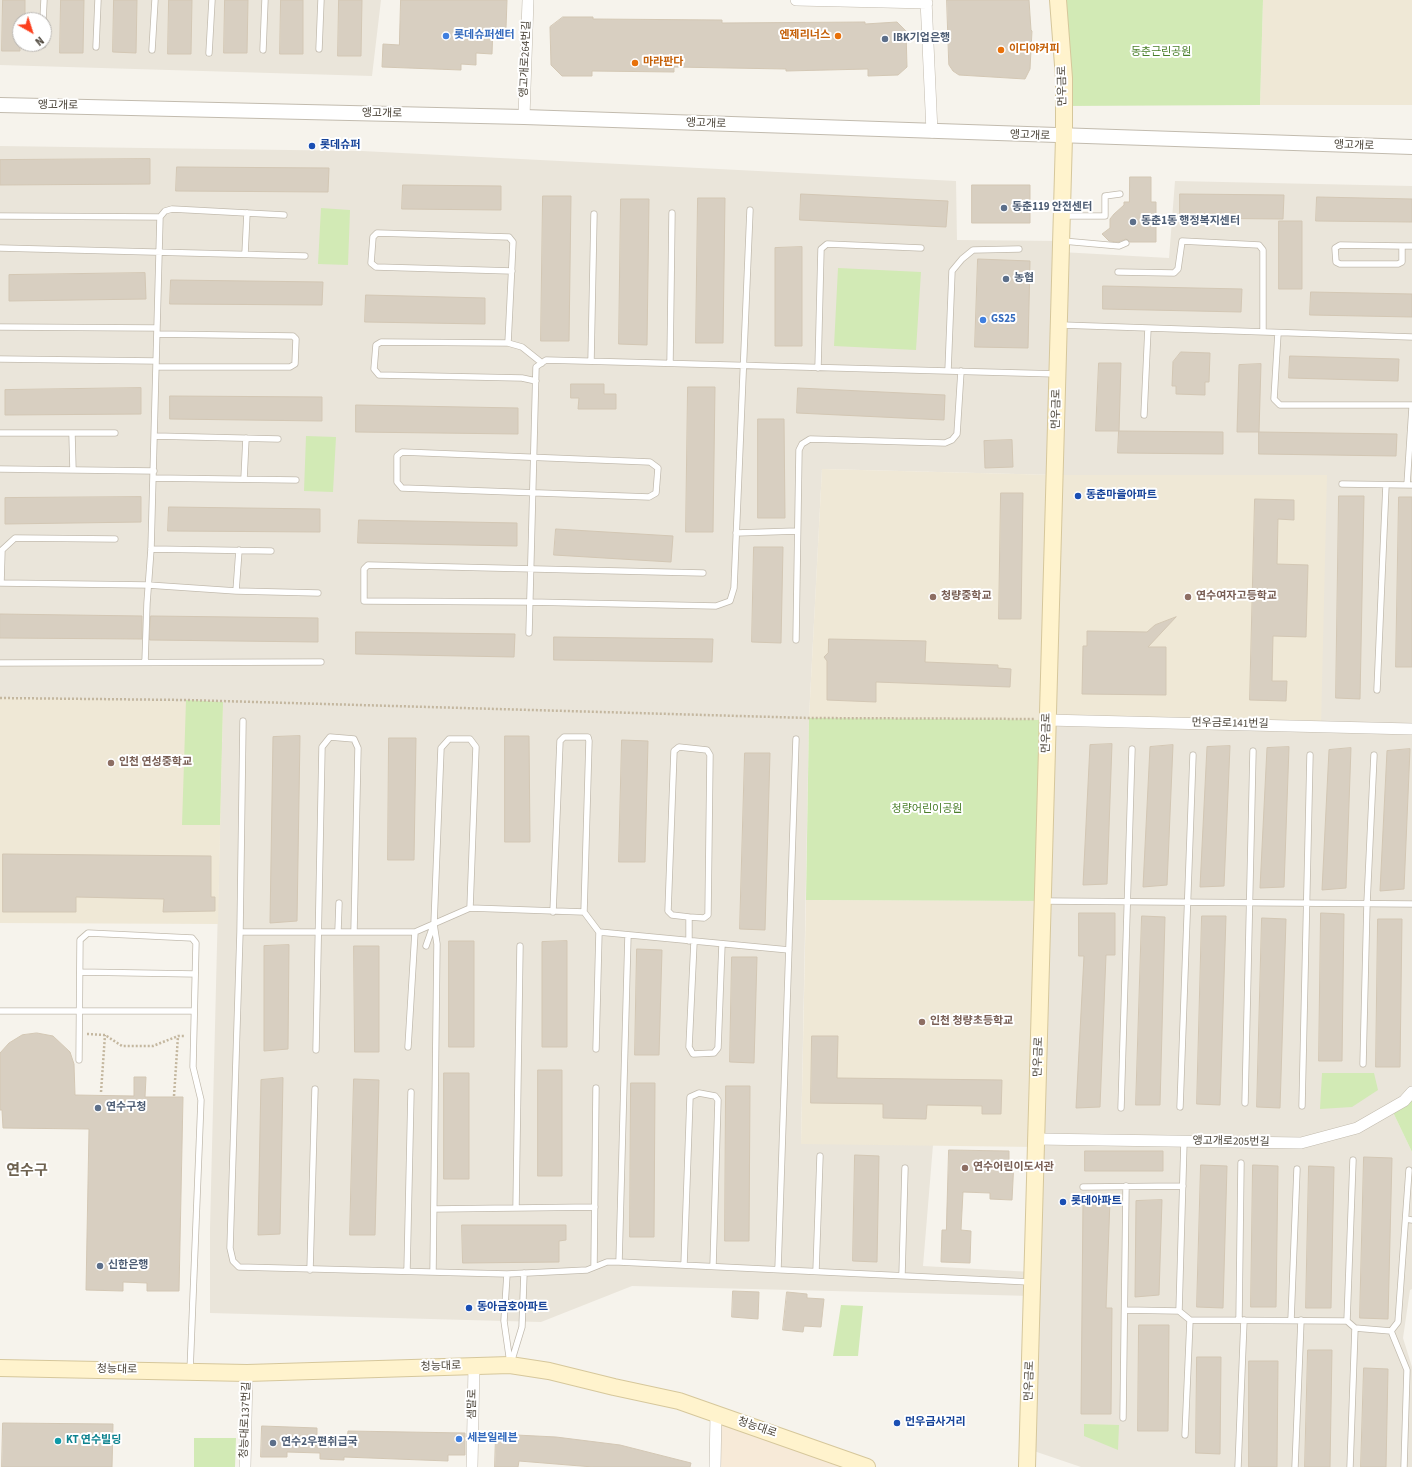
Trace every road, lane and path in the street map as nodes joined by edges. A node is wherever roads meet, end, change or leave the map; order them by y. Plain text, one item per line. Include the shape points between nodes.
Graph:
1 (44, 0) edge
2 (98, 0) edge
3 (155, 0) edge
4 (212, 0) edge
5 (265, 0) edge
6 (322, 0) edge
7 (528, 0) edge
8 (796, 0) edge
9 (1058, 0) edge
10 (926, 2) edge
11 (43, 12) edge
12 (96, 47) dead end
13 (152, 50) dead end
14 (263, 50) dead end
15 (319, 50) dead end
16 (209, 53) dead end
17 (0, 105) edge
18 (524, 117) junction
19 (932, 132) junction
20 (1064, 137) junction
21 (1412, 147) edge
22 (1120, 194) dead end
23 (750, 210) dead end
24 (246, 213) junction
25 (672, 213) dead end
26 (594, 214) dead end
27 (284, 215) dead end
28 (0, 216) edge
29 (1062, 216) junction
30 (160, 217) junction
31 (1061, 241) junction
32 (1126, 244) dead end
33 (1402, 246) junction
34 (1412, 246) edge
35 (0, 248) edge
36 (921, 248) dead end
37 (1020, 249) dead end
38 (159, 251) junction
39 (245, 254) junction
40 (305, 256) dead end
41 (512, 272) junction
42 (1118, 272) dead end
43 (1058, 325) junction
44 (0, 327) edge
45 (1148, 328) junction
46 (157, 331) junction
47 (1263, 332) junction
48 (1278, 333) junction
49 (1412, 337) edge
50 (508, 344) junction
51 (0, 359) edge
52 (591, 361) junction
53 (542, 363) junction
54 (670, 363) junction
55 (156, 364) junction
56 (743, 365) junction
57 (818, 368) junction
58 (948, 371) junction
59 (961, 371) junction
60 (1057, 374) junction
61 (536, 380) junction
62 (1412, 405) edge
63 (1412, 408) edge
64 (1144, 415) dead end
65 (0, 433) edge
66 (115, 433) dead end
67 (1411, 433) edge
68 (72, 434) junction
69 (155, 436) junction
70 (246, 438) junction
71 (278, 439) dead end
72 (534, 457) junction
73 (0, 469) edge
74 (73, 470) junction
75 (154, 471) junction
76 (154, 478) junction
77 (244, 479) junction
78 (296, 480) dead end
79 (1342, 484) dead end
80 (1386, 484) junction
81 (1410, 485) edge
82 (533, 493) junction
83 (798, 531) junction
84 (736, 533) junction
85 (115, 539) dead end
86 (151, 549) junction
87 (1, 550) edge
88 (239, 550) junction
89 (271, 551) dead end
90 (531, 569) junction
91 (703, 573) dead end
92 (1, 583) edge
93 (148, 585) junction
94 (236, 591) junction
95 (318, 593) dead end
96 (530, 602) junction
97 (529, 632) dead end
98 (796, 640) dead end
99 (145, 662) junction
100 (321, 662) dead end
101 (0, 663) edge
102 (1378, 690) dead end
103 (0, 698) edge
104 (1047, 720) junction
105 (243, 721) dead end
106 (1412, 729) edge
107 (796, 739) dead end
108 (1132, 749) dead end
109 (1253, 751) dead end
110 (1310, 754) dead end
111 (1374, 755) dead end
112 (1193, 756) dead end
113 (1043, 901) junction
114 (1127, 902) junction
115 (1188, 902) junction
116 (1250, 902) junction
117 (1306, 903) junction
118 (1367, 903) junction
119 (338, 904) dead end
120 (1412, 904) edge
121 (470, 908) junction
122 (553, 912) junction
123 (584, 912) junction
124 (689, 917) junction
125 (434, 924) junction
126 (319, 931) junction
127 (338, 931) junction
128 (354, 931) junction
129 (240, 932) junction
130 (414, 932) junction
131 (599, 932) junction
132 (628, 935) junction
133 (692, 941) junction
134 (722, 944) junction
135 (426, 946) dead end
136 (520, 946) dead end
137 (789, 950) junction
138 (80, 972) junction
139 (195, 974) junction
140 (0, 1011) edge
141 (79, 1011) junction
142 (194, 1011) junction
143 (79, 1034) junction
144 (105, 1035) junction
145 (178, 1036) junction
146 (193, 1036) junction
147 (408, 1047) dead end
148 (596, 1049) dead end
149 (316, 1050) dead end
150 (79, 1060) dead end
151 (1363, 1064) dead end
152 (596, 1088) dead end
153 (315, 1089) dead end
154 (101, 1092) dead end
155 (411, 1092) dead end
156 (1412, 1092) edge
157 (174, 1096) dead end
158 (1245, 1103) dead end
159 (1302, 1106) dead end
160 (1180, 1107) dead end
161 (1121, 1108) dead end
162 (1036, 1139) junction
163 (1184, 1141) junction
164 (820, 1156) dead end
165 (1353, 1160) dead end
166 (1241, 1163) dead end
167 (905, 1168) dead end
168 (1297, 1169) dead end
169 (1409, 1170) dead end
170 (1126, 1186) junction
171 (1183, 1186) junction
172 (1083, 1187) dead end
173 (595, 1206) junction
174 (516, 1208) junction
175 (434, 1209) junction
176 (1409, 1220) edge
177 (619, 1262) junction
178 (684, 1265) junction
179 (713, 1266) junction
180 (594, 1267) junction
181 (778, 1269) junction
182 (310, 1270) junction
183 (407, 1271) junction
184 (816, 1271) junction
185 (434, 1272) junction
186 (524, 1273) junction
187 (507, 1274) junction
188 (902, 1276) junction
189 (1032, 1282) junction
190 (1125, 1310) junction
191 (1179, 1311) junction
192 (1190, 1320) junction
193 (1242, 1320) junction
194 (1291, 1320) junction
195 (1301, 1320) junction
196 (1347, 1321) junction
197 (1355, 1328) junction
198 (1391, 1331) junction
199 (510, 1365) junction
200 (474, 1366) junction
201 (0, 1368) edge
202 (190, 1371) junction
203 (247, 1372) junction
204 (716, 1414) junction
205 (1123, 1418) dead end
206 (1185, 1435) dead end
207 (244, 1467) edge
208 (472, 1467) edge
209 (715, 1467) edge
210 (867, 1467) edge
211 (1027, 1467) edge
212 (1238, 1467) edge
213 (1295, 1467) edge
214 (1350, 1467) edge
215 (1404, 1467) edge

1 - 11 lane
2 - 12 lane
3 - 13 lane
4 - 16 lane
5 - 14 lane
6 - 15 lane
7 - 18 street, 앵고개로264번길
8 - 10 street
9 - 20 main road, 먼우금로 via 1064,78
10 - 19 street
17 - 18 street, 앵고개로
18 - 19 street, 앵고개로
19 - 20 street, 앵고개로
20 - 21 street, 앵고개로
20 - 29 main road, 먼우금로
22 - 29 lane via 1105,196 1105,216
23 - 56 lane
24 - 27 lane
24 - 30 lane via 172,209 165,211
24 - 39 lane
25 - 54 lane
26 - 52 lane
28 - 30 lane
29 - 31 main road, 먼우금로
30 - 38 lane
31 - 32 lane via 1119,246
31 - 43 main road, 먼우금로
33 - 33 lane via 1340,245 1335,248 1336,262 1398,264 1402,262
33 - 34 lane
35 - 38 lane
36 - 57 lane via 827,244 821,249
37 - 58 lane via 973,250 962,258 952,271
38 - 39 lane
38 - 46 lane
39 - 40 lane
41 - 41 lane via 513,242 509,237 377,233 373,237 371,263 376,267
41 - 50 lane
42 - 47 lane via 1174,273 1178,270 1182,241 1259,245 1264,250
43 - 45 lane
43 - 60 main road, 먼우금로
44 - 46 lane
45 - 47 lane
45 - 64 lane
46 - 55 lane
46 - 55 lane via 293,336 296,339 295,364 290,367
47 - 48 lane
48 - 49 lane
48 - 62 lane via 1274,399 1280,405
50 - 53 lane via 522,347
50 - 61 lane via 381,342 376,345 374,369 379,375
51 - 55 lane
52 - 53 lane via 546,360
52 - 54 lane
53 - 61 lane via 536,367
54 - 56 lane
55 - 69 lane
56 - 57 lane
56 - 84 lane
57 - 58 lane
58 - 59 lane
59 - 60 lane
59 - 83 lane via 957,434 952,440 945,443 810,439 802,444 799,450
60 - 104 main road, 먼우금로
61 - 72 lane
63 - 67 lane
65 - 68 lane
66 - 68 lane
67 - 81 lane
68 - 74 lane
69 - 70 lane
69 - 75 lane
70 - 71 lane
70 - 77 lane
72 - 82 lane
72 - 82 lane via 650,462 658,468 656,493 649,497
72 - 82 lane via 402,452 397,456 397,482 402,488
73 - 74 lane
74 - 75 lane
75 - 76 lane
76 - 77 lane
76 - 86 lane
77 - 78 lane
79 - 80 lane
80 - 81 lane
80 - 102 lane
82 - 90 lane
83 - 84 lane
83 - 98 lane
84 - 96 lane via 734,588 730,601 716,606
85 - 87 lane via 15,538
86 - 88 lane
86 - 93 lane
87 - 92 lane
88 - 89 lane
88 - 94 lane
90 - 91 lane
90 - 96 lane
90 - 96 lane via 368,565 364,569 364,601
92 - 93 lane
93 - 94 lane
93 - 99 lane
94 - 95 lane
96 - 97 lane
99 - 100 lane
99 - 101 lane
103 - 104 path via 186,700 809,718
104 - 106 street, 먼우금로141번길
104 - 113 main road, 먼우금로
105 - 129 lane
107 - 137 lane
108 - 114 lane
109 - 116 lane
110 - 117 lane
111 - 118 lane
112 - 115 lane
113 - 114 lane
113 - 162 main road, 먼우금로
114 - 115 lane
114 - 161 lane
115 - 116 lane
115 - 160 lane
116 - 117 lane
116 - 158 lane
117 - 118 lane
117 - 159 lane
118 - 120 lane
118 - 151 lane
119 - 127 lane
121 - 122 lane
121 - 125 lane
121 - 125 lane via 476,747 470,739 449,739 441,748
122 - 123 lane
122 - 123 lane via 560,741 564,737 588,737
123 - 131 lane
124 - 124 lane via 704,918 708,915 710,756 707,750 679,747 674,751 668,911 672,915
124 - 133 lane
125 - 130 lane
125 - 135 lane
125 - 175 lane via 437,944
126 - 127 lane
126 - 128 lane via 322,746 330,737 354,738 358,748
126 - 129 lane
126 - 149 lane
127 - 128 lane
128 - 130 lane
129 - 182 lane via 230,1248 233,1261 239,1267
130 - 147 lane
131 - 132 lane
131 - 148 lane
132 - 133 lane
132 - 177 lane
133 - 134 lane
133 - 134 lane via 689,1047 694,1054 714,1054 718,1048
134 - 137 lane
136 - 174 lane
137 - 181 lane
138 - 139 lane
138 - 139 lane via 80,940 88,933 192,938 196,944
138 - 141 lane
139 - 142 lane
140 - 141 lane
141 - 142 lane
141 - 143 lane
142 - 146 lane
143 - 144 path
143 - 150 lane
144 - 145 path via 122,1046 153,1046
144 - 154 path
145 - 146 path
145 - 157 path
146 - 202 lane via 193,1067 201,1100
152 - 173 lane
153 - 182 lane
155 - 183 lane
156 - 163 street, 앵고개로205번길 via 1404,1100 1357,1128 1301,1143
162 - 163 street, 앵고개로205번길
162 - 189 main road, 먼우금로
163 - 171 lane
164 - 184 lane
165 - 196 lane
166 - 193 lane
167 - 188 lane
168 - 194 lane
169 - 176 lane
170 - 171 lane
170 - 172 lane
170 - 190 lane
171 - 191 lane
173 - 174 lane
173 - 180 lane
174 - 175 lane
175 - 185 lane
176 - 198 lane via 1398,1322
177 - 178 lane
177 - 180 lane via 607,1262
178 - 179 lane
178 - 179 lane via 690,1098 699,1093 715,1096 718,1100
179 - 181 lane
180 - 186 lane via 587,1270
181 - 184 lane
182 - 183 lane
183 - 185 lane
184 - 188 lane
185 - 187 lane
186 - 187 lane
186 - 199 lane via 522,1327
187 - 199 lane via 504,1321
188 - 189 lane
189 - 211 main road, 먼우금로
190 - 191 lane
190 - 205 lane
191 - 192 lane
192 - 193 lane
192 - 206 lane
193 - 194 lane
193 - 212 lane
194 - 195 lane
195 - 196 lane
195 - 213 lane
196 - 197 lane
197 - 198 lane
197 - 214 lane
198 - 215 lane via 1407,1370
199 - 200 main road, 청능대로
199 - 204 main road, 청능대로 via 549,1371 679,1401
200 - 203 main road, 청능대로
200 - 208 street, 샘말로
201 - 202 main road, 청능대로
202 - 203 main road, 청능대로
203 - 207 street, 청능대로137번길
204 - 209 street
204 - 210 main road, 청능대로

